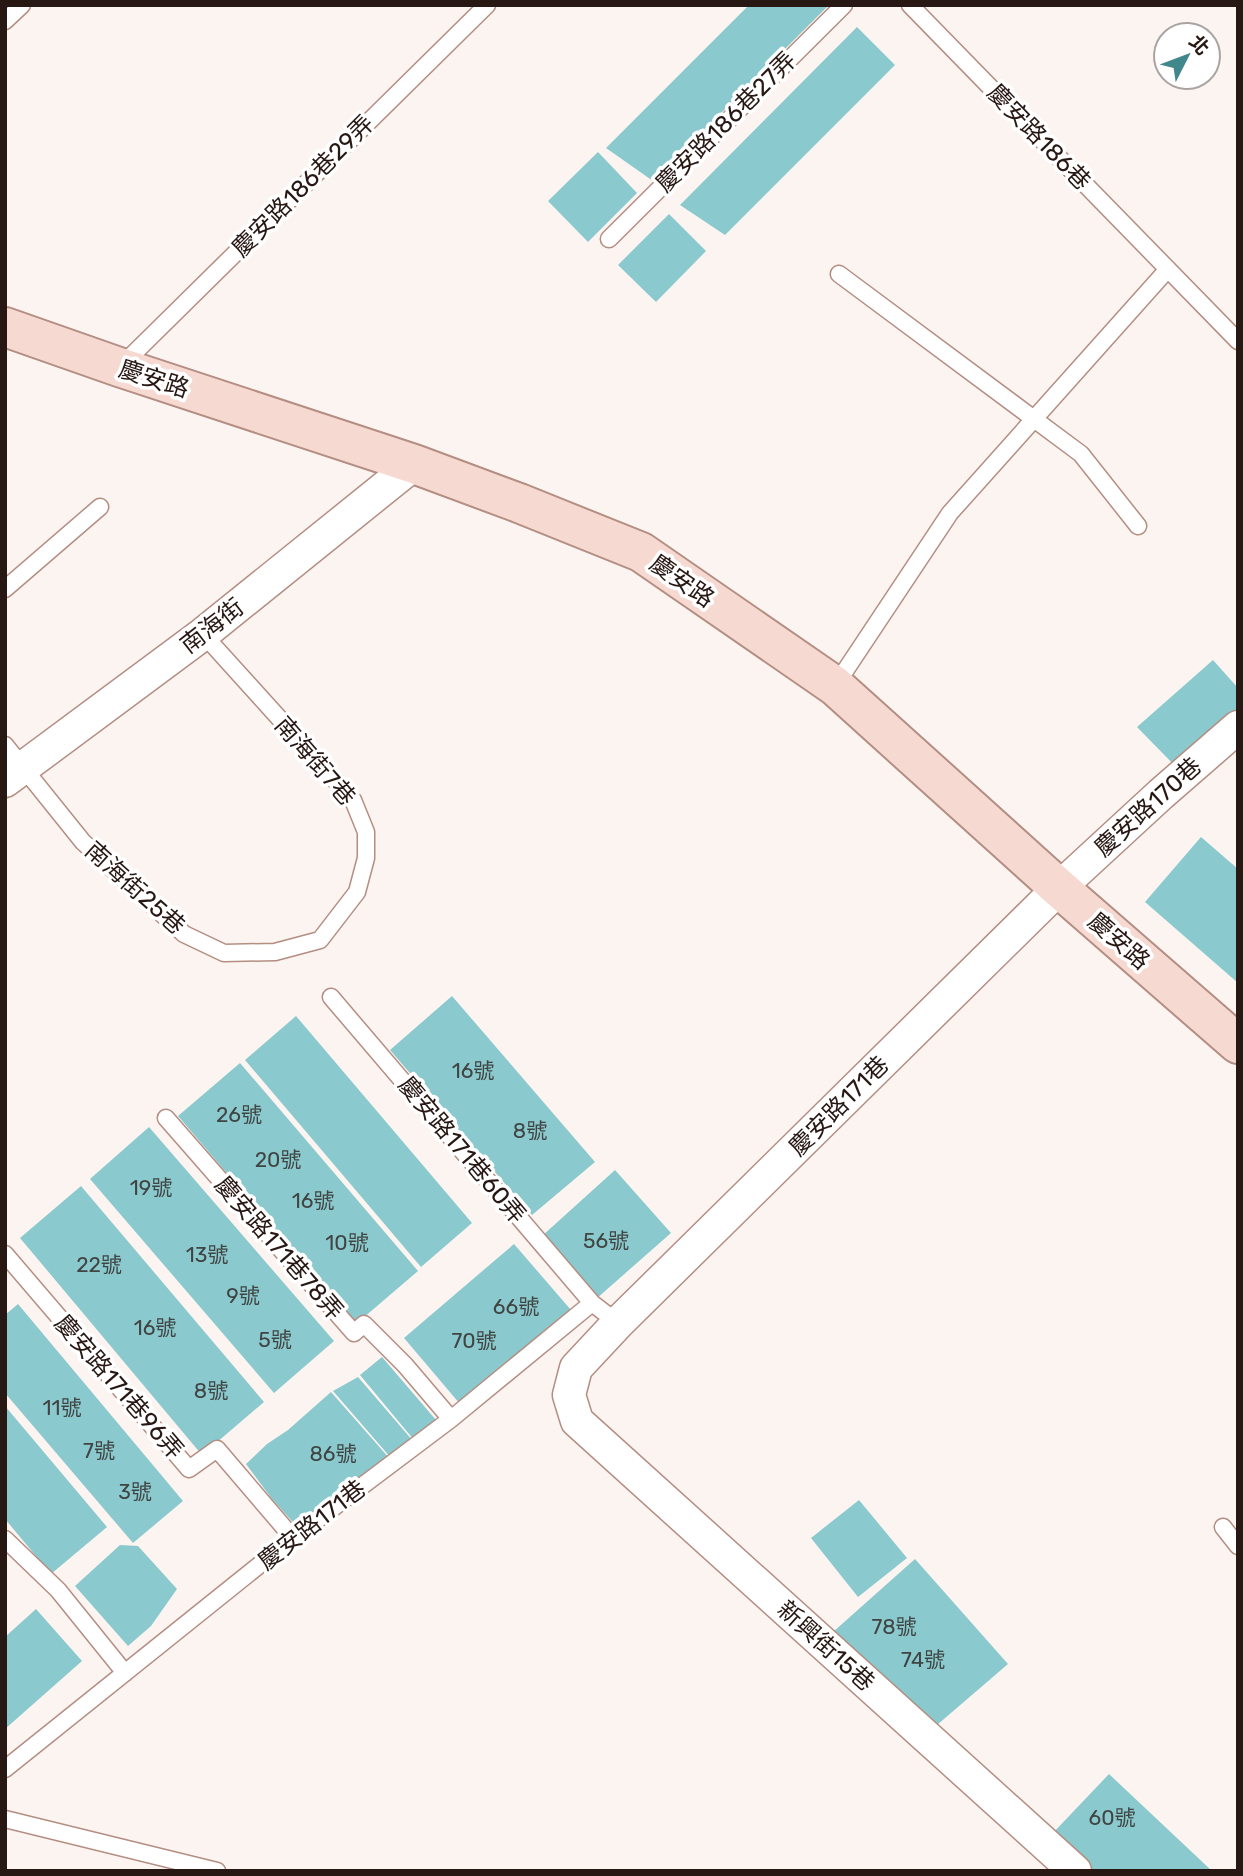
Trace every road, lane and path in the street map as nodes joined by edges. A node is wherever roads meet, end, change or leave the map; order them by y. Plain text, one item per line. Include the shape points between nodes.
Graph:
1 (22, 5) edge
2 (487, 5) edge
3 (844, 5) edge
4 (910, 5) edge
5 (5, 21) edge
6 (609, 239) dead end
7 (1168, 269) junction
8 (839, 274) dead end
9 (5, 327) edge
10 (1238, 341) edge
11 (119, 367) junction
12 (1035, 419) junction
13 (414, 464) junction
14 (100, 507) dead end
15 (1138, 526) dead end
16 (5, 589) edge
17 (203, 634) junction
18 (835, 686) junction
19 (1238, 727) edge
20 (11, 765) edge
21 (1059, 888) junction
22 (320, 940) joint
23 (331, 997) dead end
24 (1238, 1044) edge
25 (166, 1118) dead end
26 (5, 1254) edge
27 (592, 1303) junction
28 (618, 1323) junction
29 (451, 1419) junction
30 (577, 1421) joint
31 (1223, 1527) dead end
32 (293, 1538) junction
33 (5, 1539) edge
34 (1238, 1546) edge
35 (125, 1673) junction
36 (5, 1769) edge
37 (5, 1819) edge
38 (217, 1871) edge
39 (1074, 1871) edge

1 - 5 lane
2 - 11 lane, 慶安路186巷29弄
3 - 6 lane, 慶安路186巷27弄
4 - 7 lane, 慶安路186巷
7 - 10 lane, 慶安路186巷
7 - 12 lane
8 - 12 lane
9 - 11 main road, 慶安路
11 - 13 main road, 慶安路
12 - 15 lane via 1080,454
12 - 18 lane via 950,513
13 - 17 street, 南海街
13 - 18 main road, 慶安路 via 641,552
14 - 16 lane
17 - 20 street, 南海街
17 - 22 lane, 南海街7巷 via 353,800 366,832 366,858 357,892
18 - 21 main road, 慶安路
19 - 21 street, 慶安路170巷
20 - 22 lane, 南海街25巷 via 83,842 184,934 224,953 275,952
21 - 24 main road, 慶安路
21 - 28 street, 慶安路171巷
23 - 27 lane, 慶安路171巷60弄
25 - 29 lane, 慶安路171巷78弄 via 354,1333 364,1324
26 - 32 lane, 慶安路171巷96弄 via 189,1469 217,1449
27 - 28 lane
27 - 29 lane, 慶安路171巷
28 - 30 street, 慶安路171巷 via 576,1368 569,1395
29 - 32 lane, 慶安路171巷
30 - 39 street, 新興街15巷
31 - 34 lane
32 - 35 lane, 慶安路171巷
33 - 35 lane via 58,1590
35 - 36 lane, 慶安路171巷
37 - 38 lane

